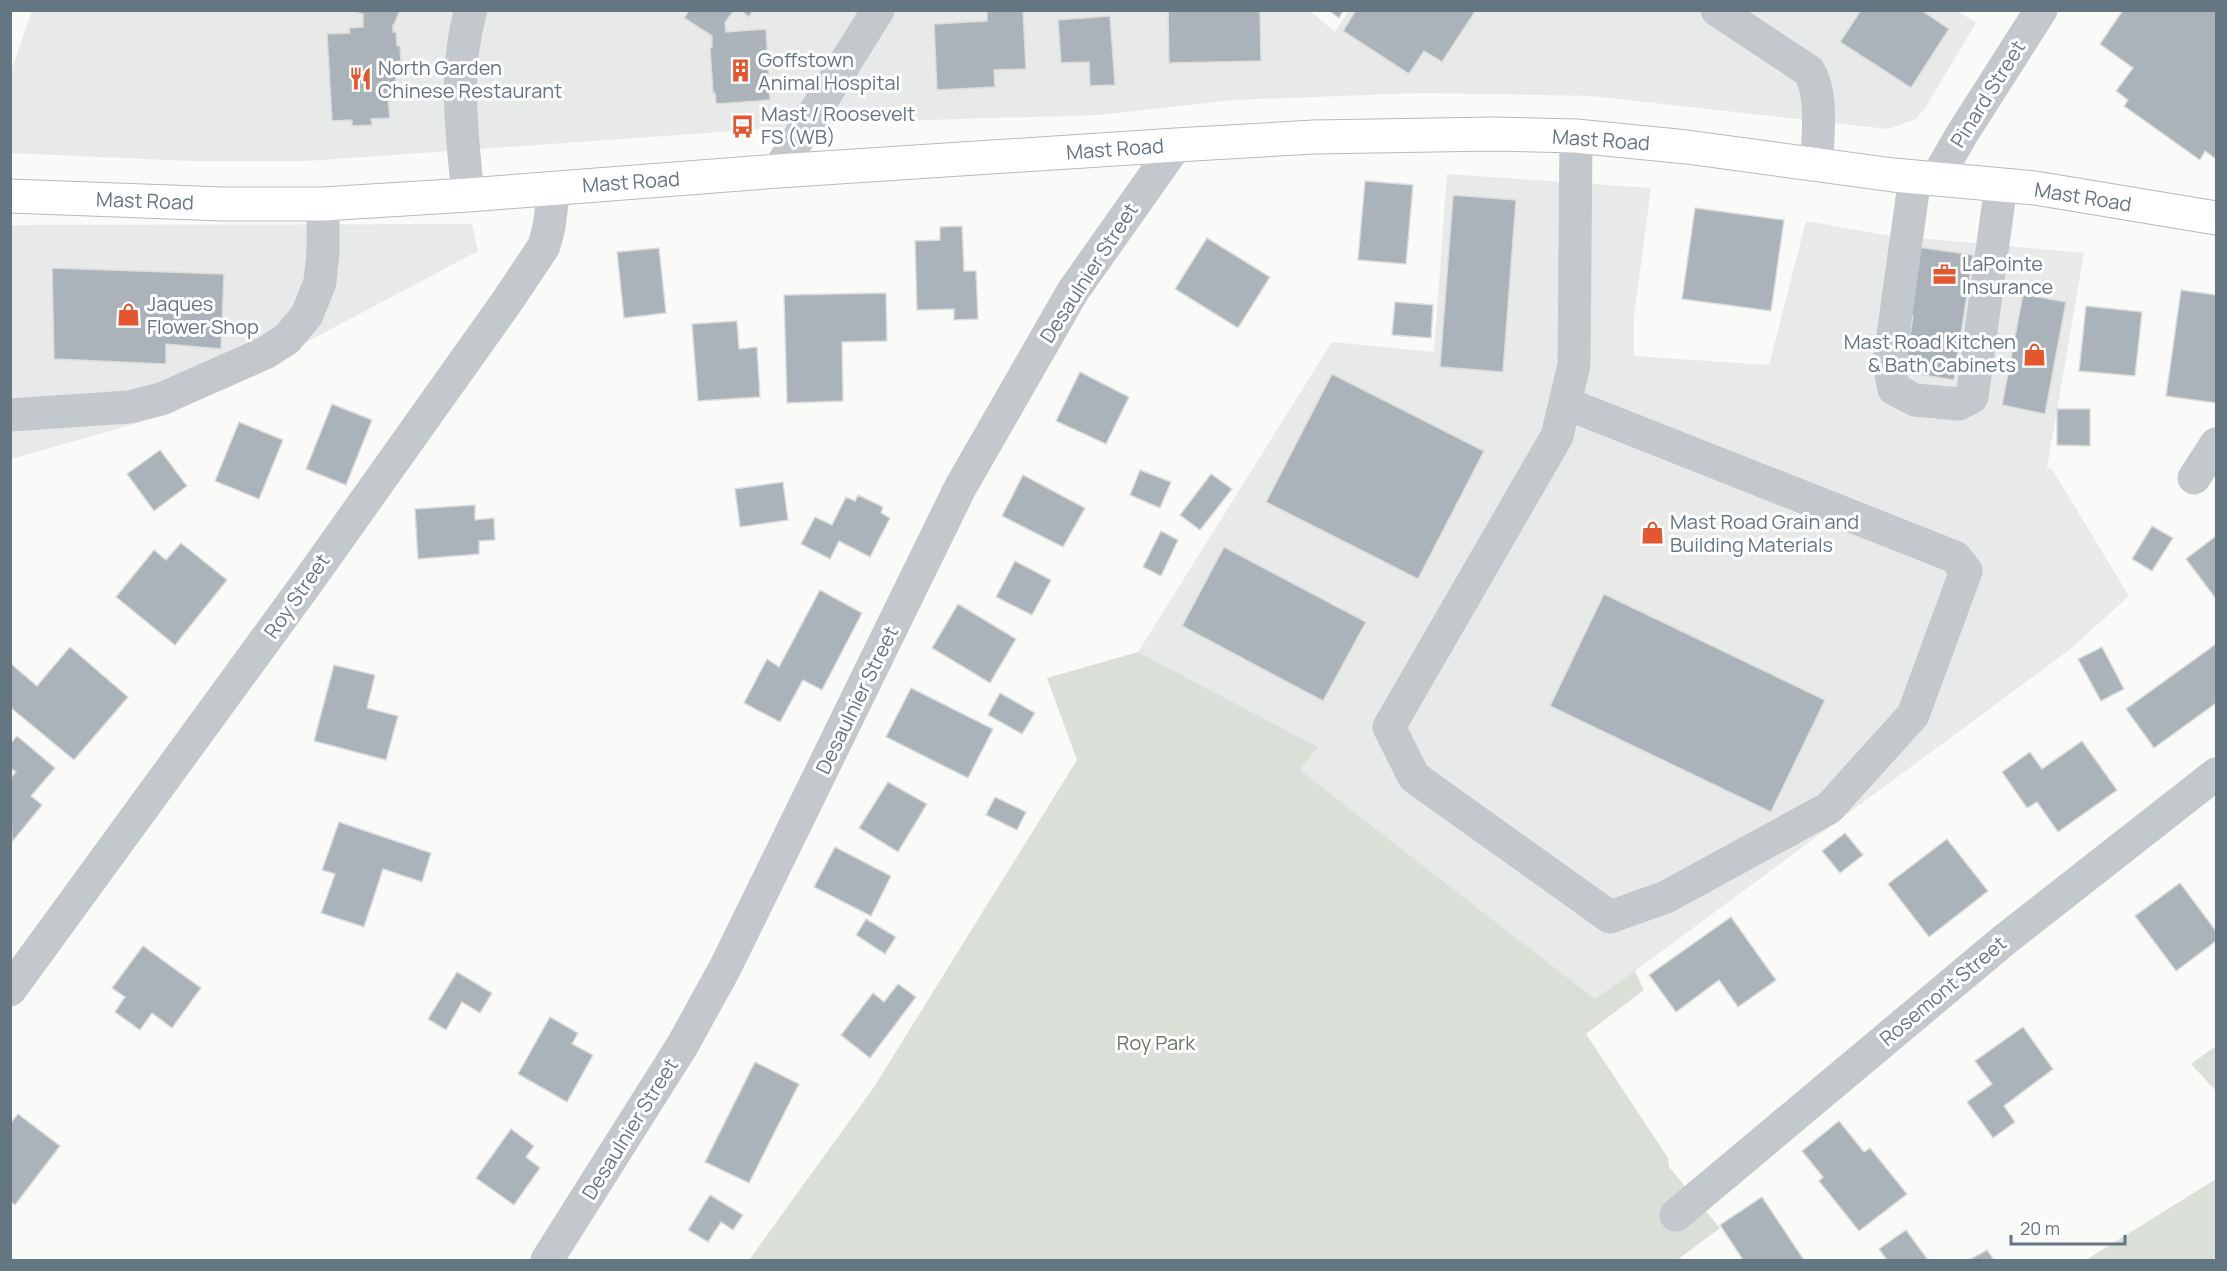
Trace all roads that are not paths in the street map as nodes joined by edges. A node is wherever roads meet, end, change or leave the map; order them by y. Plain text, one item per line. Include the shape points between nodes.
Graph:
1 (471, 10) edge
2 (878, 10) edge
3 (1717, 10) edge
4 (2041, 10) edge
5 (1576, 136) junction
6 (1176, 145) junction
7 (1817, 165) junction
8 (777, 171) junction
9 (1926, 178) junction
10 (2001, 185) junction
11 (554, 188) junction
12 (468, 195) junction
13 (10, 196) edge
14 (323, 204) junction
15 (2217, 218) edge
16 (1565, 403) junction
17 (10, 415) edge
18 (2217, 444) edge
19 (2194, 478) dead end
20 (2217, 774) edge
21 (10, 990) edge
22 (1676, 1215) dead end
23 (547, 1260) edge

1 - 12 street via 459,79
2 - 8 street
3 - 7 street via 1809,71 1817,95
4 - 9 street, Pinard Street via 1962,134
5 - 6 main road, Mast Road via 1314,137
5 - 7 main road, Mast Road
5 - 16 street via 1574,365
6 - 8 main road, Mast Road
6 - 23 street, Desaulnier Street via 1073,291 960,488 725,968 682,1046
7 - 9 main road, Mast Road
8 - 11 main road, Mast Road
9 - 10 main road, Mast Road
9 - 10 street via 1889,364 1894,389 1915,400 1959,404 1972,397
10 - 15 main road, Mast Road
11 - 12 main road, Mast Road
11 - 21 street, Roy Street via 544,246 514,291
12 - 14 main road, Mast Road
13 - 14 main road, Mast Road
14 - 17 street via 320,282 307,315 287,339 265,353 161,399 129,406
16 - 16 street via 1557,436 1389,727 1414,777 1610,917 1666,897 1829,808 1913,715 1966,571 1955,557
18 - 19 street
20 - 22 street, Rosemont Street via 2003,941

